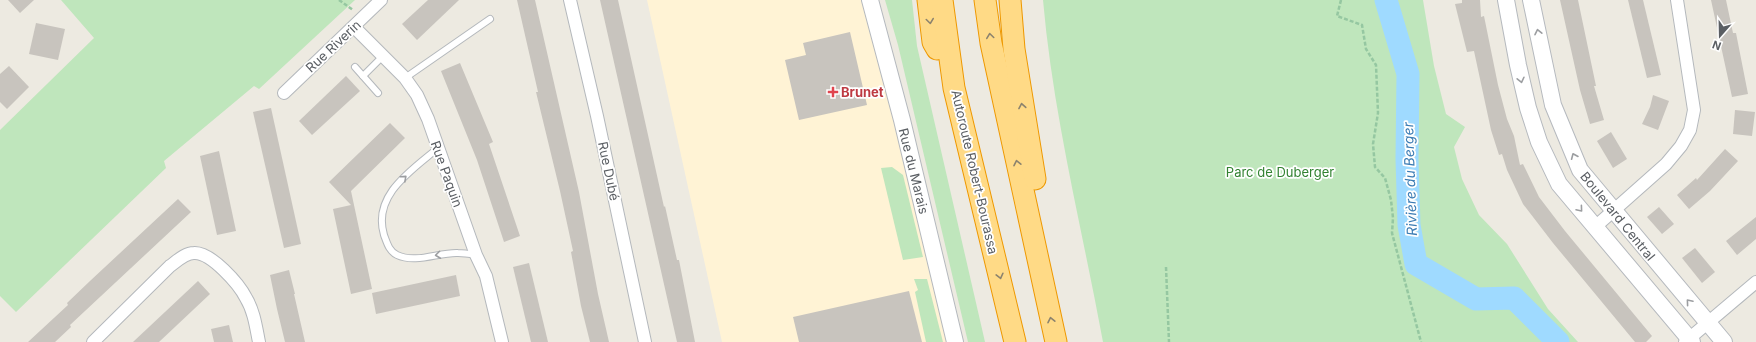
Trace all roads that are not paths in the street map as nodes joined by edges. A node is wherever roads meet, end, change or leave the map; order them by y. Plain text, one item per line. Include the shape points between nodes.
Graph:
1 (382, 0) edge
2 (570, 0) edge
3 (870, 0) edge
4 (928, 0) edge
5 (942, 0) edge
6 (985, 0) edge
7 (1010, 0) edge
8 (1506, 0) edge
9 (1531, 0) edge
10 (1677, 0) edge
11 (490, 19) dead end
12 (354, 27) junction
13 (383, 56) junction
14 (355, 67) dead end
15 (363, 76) junction
16 (405, 78) junction
17 (954, 88) junction
18 (284, 93) dead end
19 (378, 93) dead end
20 (438, 148) junction
21 (1613, 210) junction
22 (1595, 227) junction
23 (476, 255) junction
24 (1756, 282) edge
25 (1046, 297) junction
26 (1708, 324) junction
27 (1689, 341) edge
28 (93, 342) edge
29 (259, 342) edge
30 (502, 342) edge
31 (645, 342) edge
32 (955, 342) edge
33 (1015, 342) edge
34 (1056, 342) edge
35 (1724, 342) edge

1 - 12 street, Rue Riverin
2 - 31 street, Rue Dubé
3 - 32 street, Rue du Marais via 902,120
4 -> 17 highway via 933,42
5 - 17 highway, Autoroute Robert-Bourassa
25 -> 6 highway
25 -> 7 highway via 1037,191 1014,49
8 -> 22 street, Boulevard Central via 1518,65 1539,142 1559,184
21 -> 9 street, Boulevard Central via 1580,170 1553,105
10 - 21 street via 1694,110 1690,130 1666,164
11 - 16 lane
12 - 13 street, Rue Paquin
12 - 18 street, Rue Riverin
13 - 15 lane
13 - 16 street, Rue Paquin
14 - 15 lane
15 - 19 lane
16 - 20 street, Rue Paquin via 428,118
17 -> 33 highway, Autoroute Robert-Bourassa
20 - 23 street, Rue Paquin
23 -> 20 lane via 457,252 410,258 397,255 388,246 381,226 385,202 393,188
21 - 22 street
26 -> 21 street, Boulevard Central
22 - 27 street, Boulevard Central
23 - 30 street, Rue Paquin via 486,276
24 - 26 street
34 -> 25 highway
26 - 27 street
26 - 35 street, Boulevard Central
28 - 29 street via 170,266 180,258 194,253 210,257 246,298

